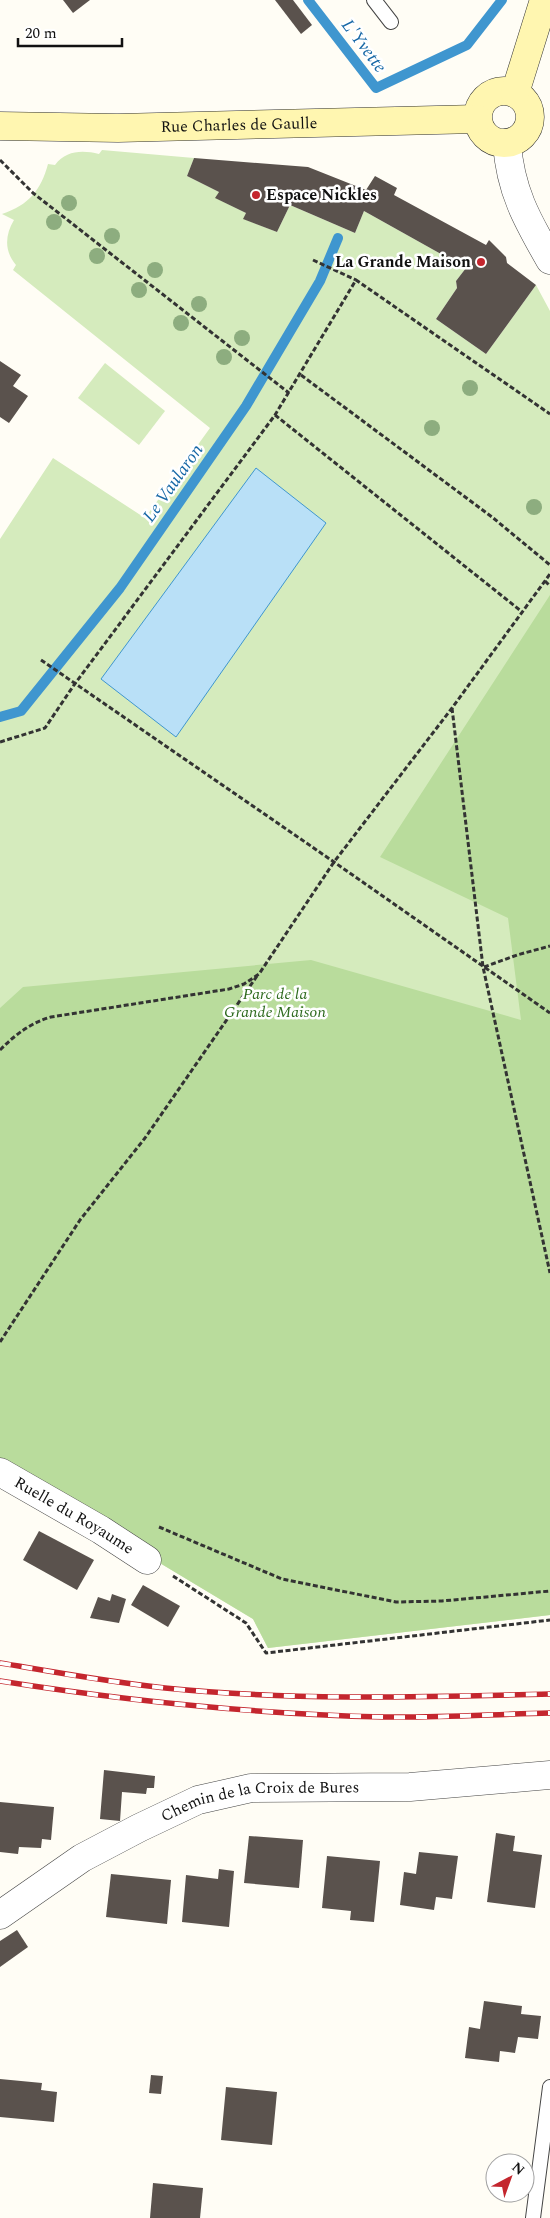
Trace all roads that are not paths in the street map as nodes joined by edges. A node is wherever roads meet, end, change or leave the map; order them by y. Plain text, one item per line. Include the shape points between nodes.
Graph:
1 (374, 0) edge
2 (544, 0) edge
3 (391, 22) dead end
4 (515, 93) junction
5 (477, 119) junction
6 (0, 126) edge
7 (507, 143) junction
8 (550, 260) edge
9 (0, 1472) edge
10 (148, 1560) road end
11 (550, 1775) edge
12 (0, 1915) edge
13 (550, 2087) edge
14 (533, 2218) edge

1 - 3 lane
2 - 4 main road
4 - 5 main road via 506,90 489,95 482,101
4 - 7 main road via 527,104 531,121 523,136
5 - 6 main road, Rue Charles de Gaulle via 118,128
5 - 7 main road via 479,127 491,140
7 - 8 street via 509,169 518,202
9 - 10 street, Ruelle du Royaume
11 - 12 street, Chemin de la Croix de Bures via 410,1787 251,1788 198,1800 82,1858
13 - 14 lane

